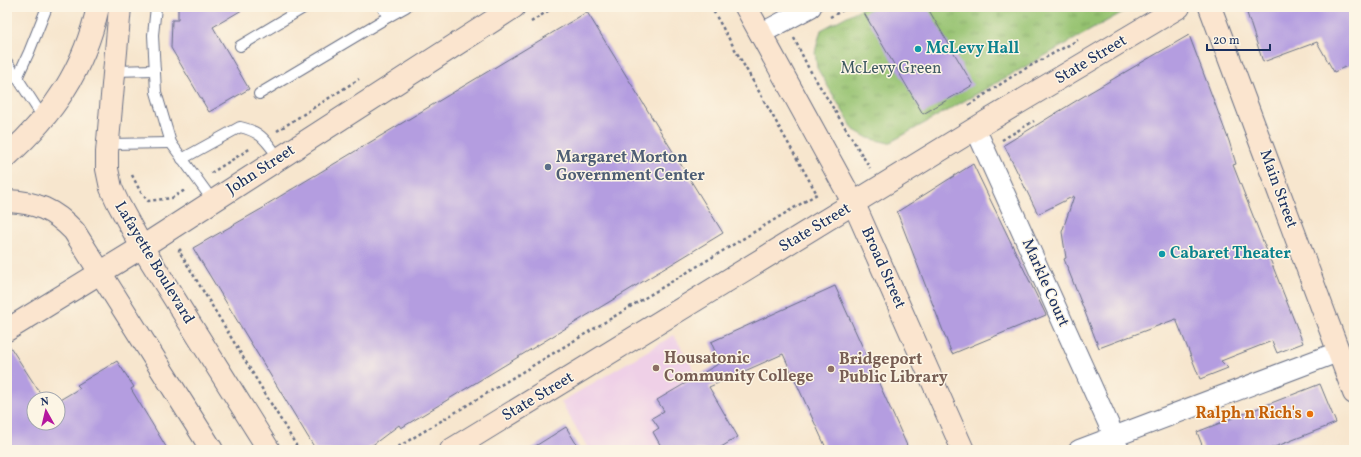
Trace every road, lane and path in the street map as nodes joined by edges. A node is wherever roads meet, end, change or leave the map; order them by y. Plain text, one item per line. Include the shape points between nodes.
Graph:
1 (47, 7) edge
2 (98, 7) edge
3 (120, 7) edge
4 (156, 7) edge
5 (306, 7) edge
6 (382, 7) edge
7 (406, 7) edge
8 (514, 7) edge
9 (711, 7) edge
10 (746, 7) edge
11 (811, 7) edge
12 (1179, 7) edge
13 (1210, 7) edge
14 (388, 17) junction
15 (760, 34) junction
16 (794, 36) dead end
17 (240, 46) dead end
18 (1040, 61) dead end
19 (7, 62) edge
20 (155, 70) junction
21 (114, 71) junction
22 (365, 75) dead end
23 (17, 78) junction
24 (259, 94) dead end
25 (968, 106) dead end
26 (44, 120) junction
27 (976, 130) junction
28 (265, 139) junction
29 (171, 143) junction
30 (108, 144) junction
31 (7, 156) edge
32 (280, 158) junction
33 (182, 159) junction
34 (877, 165) dead end
35 (199, 181) junction
36 (7, 201) edge
37 (148, 201) dead end
38 (213, 201) junction
39 (854, 204) junction
40 (142, 247) junction
41 (179, 250) dead end
42 (101, 272) junction
43 (7, 330) edge
44 (1338, 352) junction
45 (1354, 393) edge
46 (1120, 443) edge
47 (212, 450) edge
48 (269, 450) edge
49 (299, 450) edge
50 (393, 450) edge
51 (451, 450) edge
52 (963, 450) edge
53 (1079, 450) edge

1 - 23 lane
2 - 26 street via 86,48 69,84
3 - 21 street, Lafayette Boulevard
4 - 20 lane via 153,35
5 - 17 lane
6 - 14 lane
7 - 14 lane
8 - 32 street, John Street
9 - 50 path via 817,194
10 - 15 street, Broad Street
11 - 15 street
12 - 27 street, State Street
13 - 44 street, Main Street
14 - 24 lane
15 - 39 street, Broad Street
16 - 34 path via 808,67 870,169
18 - 25 path
19 - 23 lane
20 - 21 lane
20 - 29 lane via 156,92
21 - 30 street, Lafayette Boulevard
22 - 28 path
23 - 26 lane
26 - 31 street
27 - 39 street, State Street
27 - 46 street, Markle Court
28 - 32 lane
28 - 33 lane via 253,130 240,127
28 - 35 path
29 - 30 lane
29 - 33 lane
30 - 40 street, Lafayette Boulevard via 107,169 111,188
32 - 38 street, John Street
33 - 35 lane
35 - 37 path via 172,198
35 - 38 lane
36 - 42 street via 27,202 62,218 74,231
38 - 40 street, John Street
39 - 51 street, State Street
39 - 52 street, Broad Street
40 - 42 street, John Street
40 - 48 street, Lafayette Boulevard
41 - 49 path
42 - 43 street, John Street
42 - 47 street
44 - 45 street, Main Street
44 - 46 street
46 - 53 street

